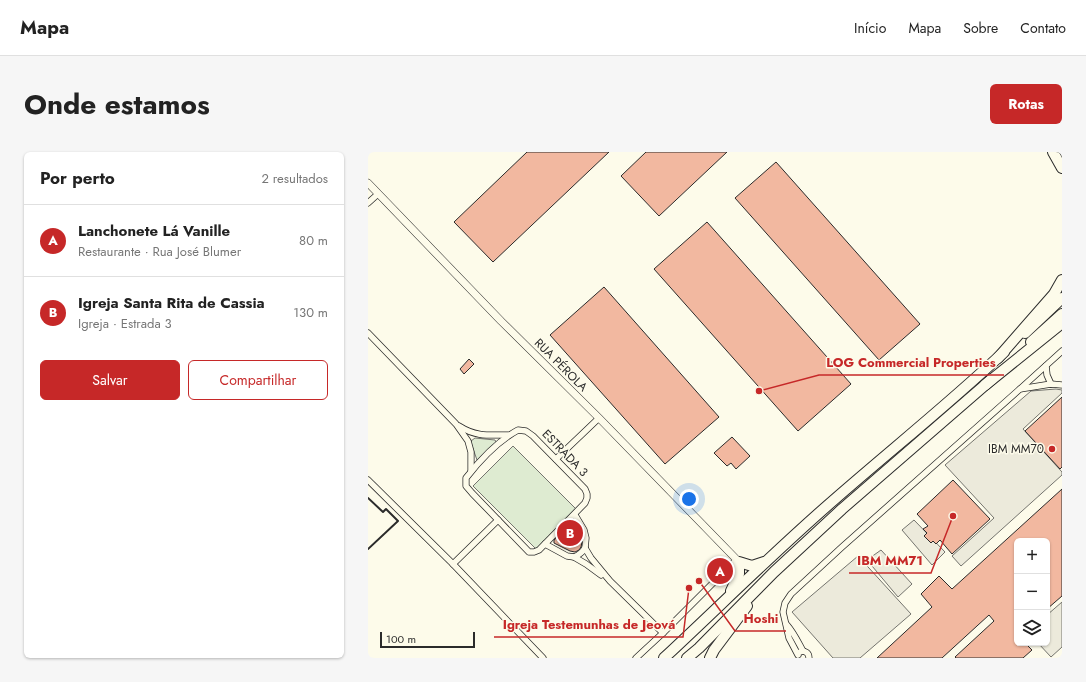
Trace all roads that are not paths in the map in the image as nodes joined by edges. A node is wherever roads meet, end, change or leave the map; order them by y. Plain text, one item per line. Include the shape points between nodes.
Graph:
1 (1053, 152) edge
2 (1062, 168) edge
3 (368, 183) edge
4 (378, 194) junction
5 (368, 203) edge
6 (1062, 280) edge
7 (1062, 298) edge
8 (1062, 314) edge
9 (1062, 323) edge
10 (368, 333) edge
11 (1062, 351) edge
12 (998, 358) junction
13 (1046, 366) junction
14 (1051, 384) junction
15 (985, 385) junction
16 (1062, 386) edge
17 (1020, 389) junction
18 (599, 418) junction
19 (456, 424) junction
20 (476, 434) junction
21 (508, 436) junction
22 (468, 441) junction
23 (556, 459) junction
24 (471, 470) junction
25 (368, 480) edge
26 (575, 515) junction
27 (498, 520) junction
28 (545, 544) junction
29 (585, 548) junction
30 (574, 557) junction
31 (771, 557) junction
32 (738, 561) junction
33 (453, 564) junction
34 (774, 572) junction
35 (610, 581) junction
36 (729, 596) junction
37 (786, 623) junction
38 (663, 633) junction
39 (803, 651) junction
40 (797, 657) edge
41 (543, 658) edge
42 (636, 658) edge
43 (664, 658) edge
44 (687, 658) edge
45 (710, 658) edge
46 (810, 658) edge

1 - 2 highway
3 - 4 street, RUA PÉROLA
4 - 5 street
4 - 18 street, RUA PÉROLA
6 - 12 highway via 1054,294
7 - 12 highway
8 - 15 highway
9 - 15 highway
10 - 19 street
11 - 13 street
12 - 31 highway
13 - 14 street
13 - 17 street
14 - 16 street
14 - 17 street
15 - 34 highway via 842,508
17 - 37 street via 791,594 783,612
18 - 23 street
18 - 32 street, RUA PÉROLA
19 - 20 street
19 - 22 street
20 - 21 street
20 - 22 street
21 - 23 street, ESTRADA 3 via 518,430 526,431
21 - 24 street, ESTRADA 3
22 - 24 street
23 - 26 street, ESTRADA 3 via 587,494 585,503
24 - 27 street, ESTRADA 3 via 466,478 466,486
25 - 33 street
26 - 28 street, ESTRADA 3
26 - 29 street via 586,534
27 - 28 street, ESTRADA 3 via 529,552 539,550
27 - 33 street
28 - 30 street
29 - 30 street
29 - 35 street
30 - 35 street
31 - 32 highway via 752,566
31 - 36 highway
32 - 36 highway via 739,574
32 - 38 street
33 - 41 street
34 - 44 highway
34 - 45 highway
35 - 38 street
36 - 43 highway
37 - 39 street
37 - 40 street
38 - 42 street
39 - 40 street
39 - 46 street

